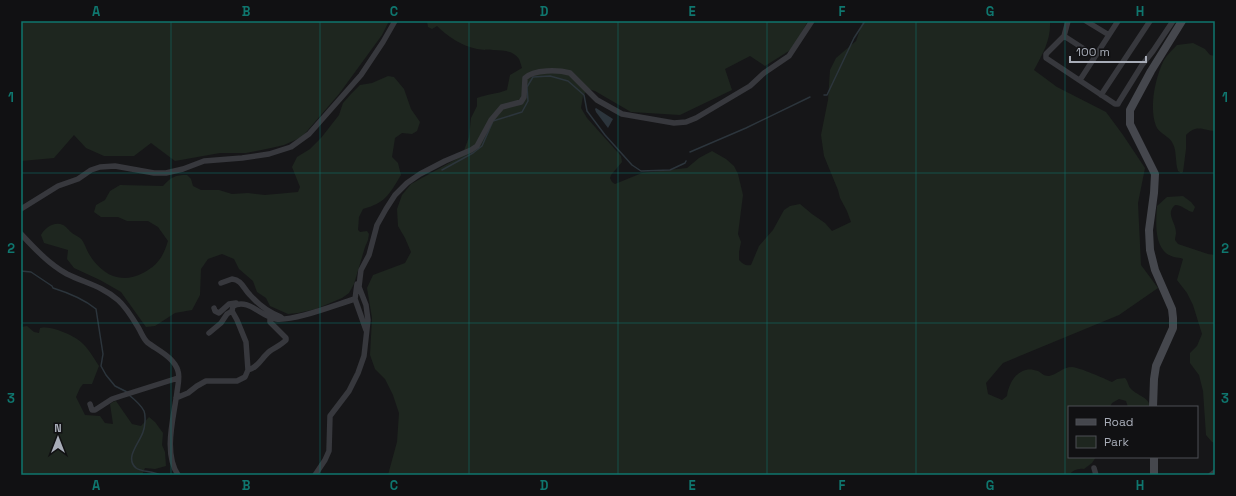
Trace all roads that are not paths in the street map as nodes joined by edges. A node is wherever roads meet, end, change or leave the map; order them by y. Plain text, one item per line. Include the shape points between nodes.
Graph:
1 (395, 21) edge
2 (812, 21) edge
3 (1068, 21) edge
4 (1086, 21) edge
5 (1118, 21) edge
6 (1150, 21) edge
7 (1173, 21) edge
8 (1182, 21) edge
9 (1109, 35) junction
10 (1064, 36) junction
11 (1095, 56) junction
12 (1080, 80) junction
13 (1101, 95) junction
14 (21, 209) edge
15 (21, 234) edge
16 (360, 278) junction
17 (221, 283) dead end
18 (354, 299) junction
19 (241, 304) junction
20 (214, 308) dead end
21 (232, 311) junction
22 (270, 317) junction
23 (286, 318) junction
24 (366, 332) junction
25 (209, 333) dead end
26 (248, 370) junction
27 (178, 378) junction
28 (176, 398) junction
29 (90, 404) dead end
30 (1153, 406) edge
31 (1154, 458) edge
32 (1094, 468) dead end
33 (1215, 472) edge
34 (178, 475) edge
35 (315, 475) edge
36 (1096, 475) edge
37 (1154, 475) edge
38 (1211, 475) edge

1 - 14 street via 361,75 309,134 291,147 254,156 204,161 166,173 115,166 100,167 53,188
2 - 16 street via 789,56 750,86 686,122 674,123 622,114 597,100 570,73 551,71 530,74 525,78 524,97 520,102 499,109 490,120 477,146 420,174 395,196 378,225
3 - 10 street
4 - 9 street
5 - 9 street
6 - 13 street
7 - 13 street via 1118,104
8 - 30 main road via 1130,110 1130,124 1155,174 1149,230 1150,250 1173,318 1172,328 1156,366
9 - 11 street
10 - 11 street
10 - 12 street via 1046,54 1046,58
11 - 12 street
12 - 13 street
15 - 27 street via 59,269 102,289 118,300 146,341 173,362 178,371
16 - 18 street via 357,281
16 - 24 street via 359,287 366,305 368,320
17 - 23 street via 232,279 241,282 250,295 269,311
18 - 23 street
18 - 24 street
19 - 20 street via 229,304 219,313
19 - 21 street via 233,306
19 - 22 street
21 - 25 street
21 - 26 street via 245,338
22 - 23 street
22 - 26 street via 270,322 286,340
24 - 35 street via 364,356 349,391 330,416 329,451
26 - 28 street via 240,381 206,382
27 - 28 street
27 - 29 street via 112,399 95,410 92,410
28 - 34 street via 170,454
31 - 37 main road
32 - 36 street
33 - 38 street

